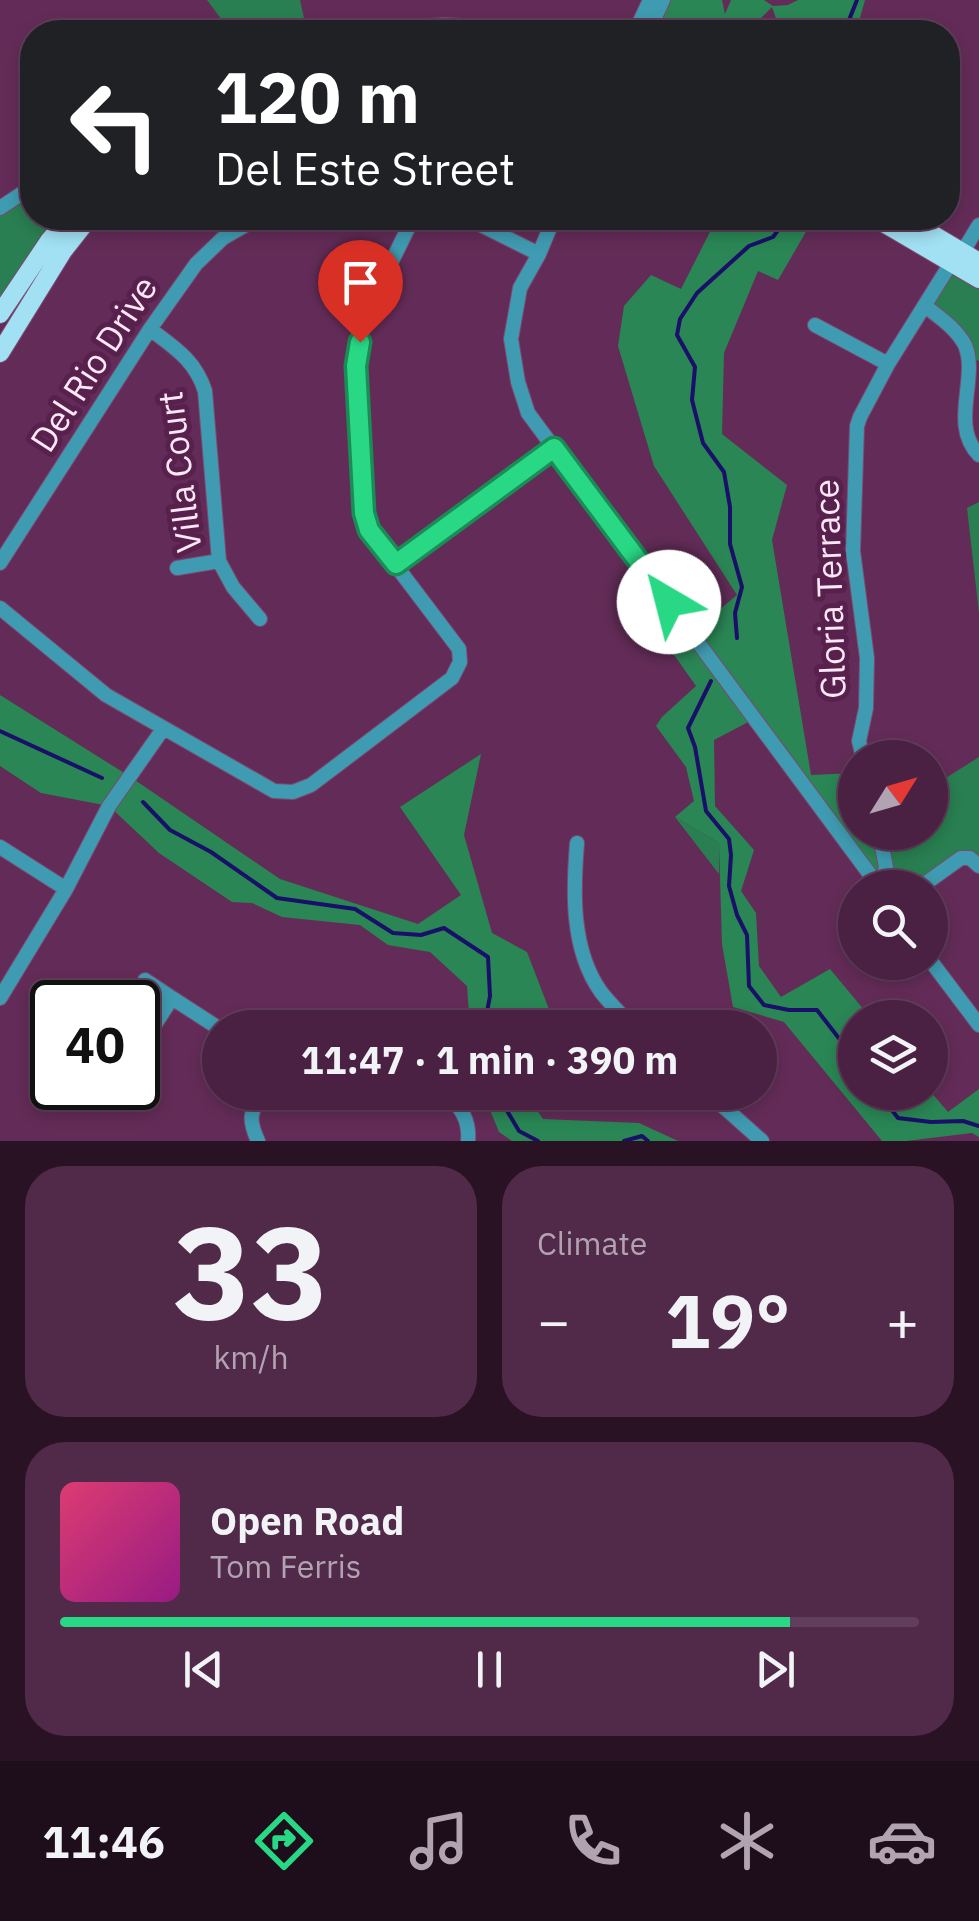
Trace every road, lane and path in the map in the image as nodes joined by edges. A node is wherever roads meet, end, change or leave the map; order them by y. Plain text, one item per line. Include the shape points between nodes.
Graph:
1 (979, 225) edge
2 (58, 230) edge
3 (80, 230) edge
4 (238, 230) edge
5 (407, 230) edge
6 (491, 230) edge
7 (549, 230) edge
8 (899, 230) edge
9 (920, 230) edge
10 (540, 254) junction
11 (956, 258) junction
12 (979, 262) edge
13 (979, 279) edge
14 (924, 306) junction
15 (0, 314) edge
16 (814, 326) dead end
17 (150, 329) junction
18 (0, 353) edge
19 (888, 364) junction
20 (554, 448) junction
21 (979, 455) edge
22 (0, 562) edge
23 (219, 562) junction
24 (396, 564) junction
25 (177, 568) dead end
26 (0, 608) edge
27 (260, 619) dead end
28 (163, 729) junction
29 (860, 740) edge
30 (578, 843) dead end
31 (0, 847) edge
32 (979, 866) edge
33 (867, 870) edge
34 (944, 870) edge
35 (66, 890) junction
36 (945, 980) edge
37 (160, 990) edge
38 (0, 998) edge
39 (172, 998) junction
40 (618, 1010) edge
41 (160, 1017) edge
42 (202, 1018) edge
43 (979, 1025) edge
44 (253, 1110) edge
45 (461, 1110) edge
46 (728, 1110) edge
47 (258, 1141) edge
48 (468, 1141) edge
49 (762, 1141) edge

1 - 11 street, Gloria Terrace
2 - 15 main road
3 - 18 main road
4 - 17 street, Del Rio Drive via 196,264
5 - 24 street via 366,316 356,366 364,513
6 - 10 street
7 - 10 street
8 - 11 main road
9 - 11 main road
10 - 20 street via 520,288 511,339 528,413
11 - 12 main road
11 - 13 main road
11 - 14 street, Gloria Terrace
14 - 19 street, Gloria Terrace
14 - 21 street via 952,327 971,358 966,424
16 - 19 street
17 - 22 street, Del Rio Drive
17 - 23 street, Villa Court via 184,356 206,391
19 - 29 street, Gloria Terrace via 857,426 853,552 867,658
20 - 24 street
20 - 33 street
23 - 25 street
23 - 27 street, Villa Court
24 - 28 street via 459,649 460,662 452,678 312,785 274,792
26 - 28 street via 106,695
28 - 35 street via 109,806
30 - 40 street via 574,880 582,952
31 - 35 street
32 - 34 street via 962,858
35 - 38 street
36 - 43 street
37 - 39 street
39 - 41 street
39 - 42 street
44 - 47 street
45 - 48 street
46 - 49 street

